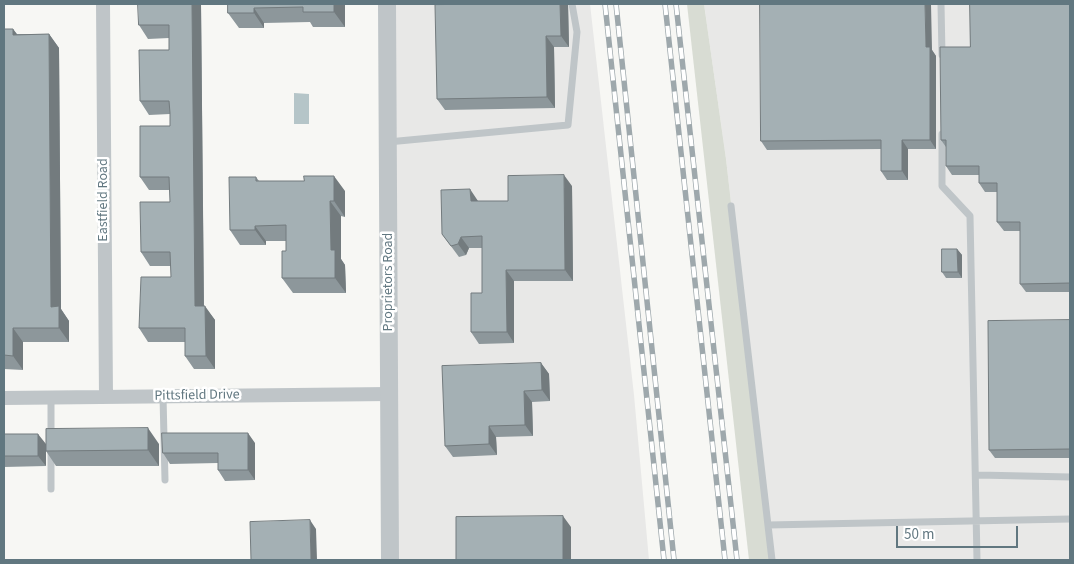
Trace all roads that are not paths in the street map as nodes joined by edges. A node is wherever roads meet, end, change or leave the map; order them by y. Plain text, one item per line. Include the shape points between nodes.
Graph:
1 (103, 4) edge
2 (387, 4) edge
3 (572, 4) edge
4 (941, 4) edge
5 (942, 61) edge
6 (942, 128) edge
7 (388, 142) junction
8 (732, 206) dead end
9 (390, 394) junction
10 (163, 396) junction
11 (50, 397) junction
12 (106, 397) junction
13 (4, 398) edge
14 (978, 475) dead end
15 (1070, 477) edge
16 (165, 480) dead end
17 (51, 489) dead end
18 (1070, 519) edge
19 (976, 521) junction
20 (768, 525) junction
21 (390, 560) edge
22 (772, 560) edge
23 (977, 560) edge

1 - 12 street, Eastfield Road
2 - 7 street, Proprietors Road
3 - 7 lane via 577,32 568,126
4 - 5 lane
6 - 19 lane via 942,186 970,216
7 - 9 street, Proprietors Road
8 - 20 lane
9 - 10 street, Pittsfield Drive
9 - 21 street, Proprietors Road
10 - 12 street, Pittsfield Drive
10 - 16 lane
11 - 12 street, Pittsfield Drive
11 - 13 street, Pittsfield Drive
11 - 17 lane
14 - 15 lane
18 - 19 lane
19 - 20 lane
19 - 23 lane
20 - 22 lane

